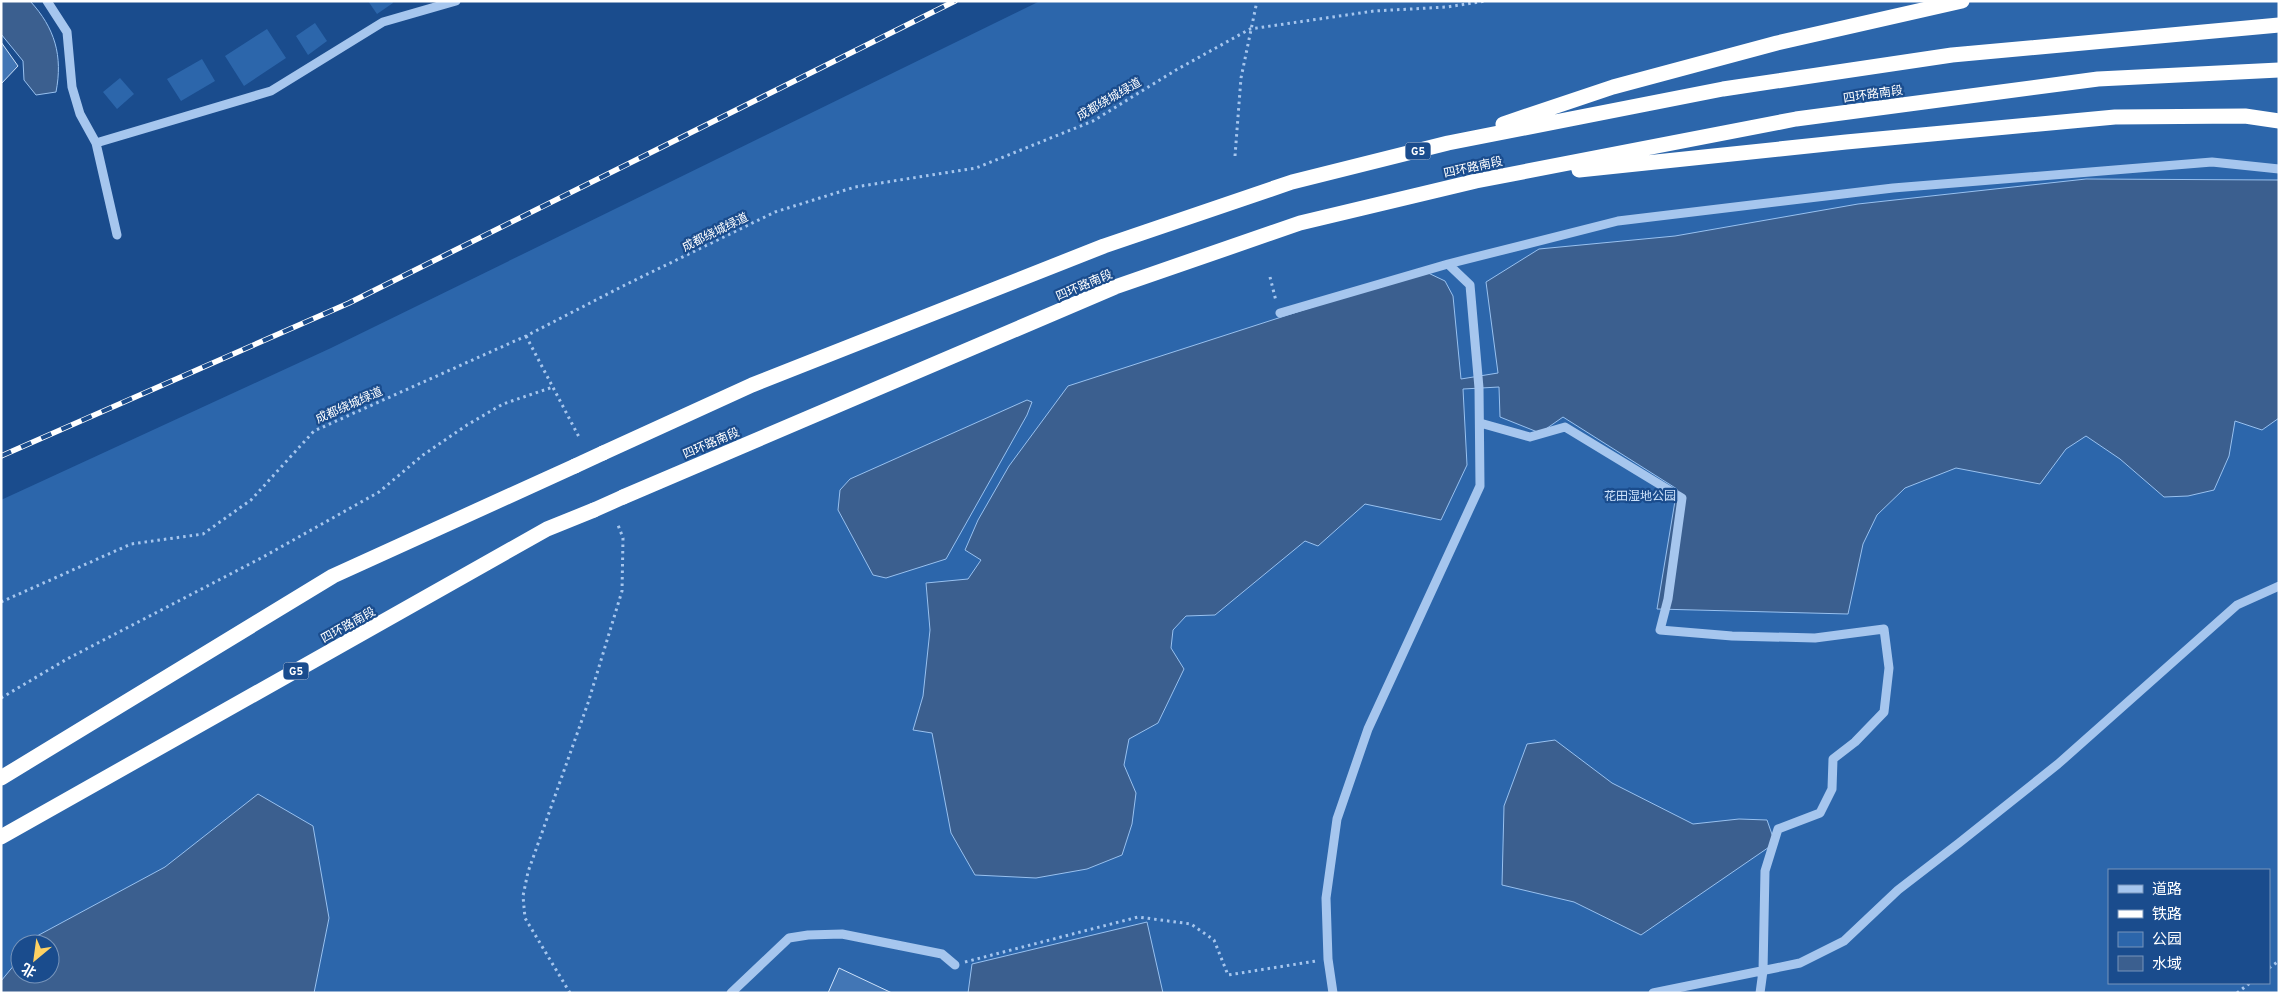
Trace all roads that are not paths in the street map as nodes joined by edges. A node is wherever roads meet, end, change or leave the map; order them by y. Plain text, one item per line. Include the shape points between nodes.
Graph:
1 (47, 1) edge
2 (456, 1) edge
3 (1962, 1) edge
4 (2279, 25) edge
5 (2279, 70) edge
6 (2279, 121) edge
7 (96, 143) junction
8 (1448, 143) junction
9 (2279, 169) edge
10 (1476, 181) junction
11 (117, 235) dead end
12 (1448, 264) junction
13 (1280, 313) road end
14 (1480, 423) junction
15 (2279, 586) edge
16 (1, 778) edge
17 (1, 837) edge
18 (955, 965) road end
19 (1762, 971) junction
20 (731, 993) edge
21 (1333, 993) edge
22 (1653, 993) edge
23 (1760, 993) edge

1 - 7 street via 67,32 72,87 80,114
2 - 7 street via 383,22 271,91
3 - 8 highway via 1777,43 1613,87
4 - 8 highway, G5 via 1952,55 1722,89
5 - 10 highway, 四环路南段 / G5 via 2098,79 1796,119
6 - 10 highway via 2245,116 2115,117
7 - 11 street
8 - 16 highway, G5, bridge via 1292,182 1104,246 752,385 333,576
9 - 12 street via 2212,162 1883,189 1618,221
10 - 17 highway, 四环路南段 / G5, bridge via 1300,223 1115,287 547,530
12 - 13 street
12 - 14 street via 1470,285
14 - 19 street via 1530,437 1565,427 1682,498 1668,599 1660,630 1815,638 1884,629 1889,668 1884,712 1833,759 1832,790 1820,813 1778,829 1765,870
14 - 21 street via 1480,486 1368,729 1337,819 1326,898
15 - 19 street via 2237,605 2058,764 1898,890 1844,941 1800,963
18 - 20 street via 942,954 842,934 808,935 789,938
19 - 22 street
19 - 23 street

